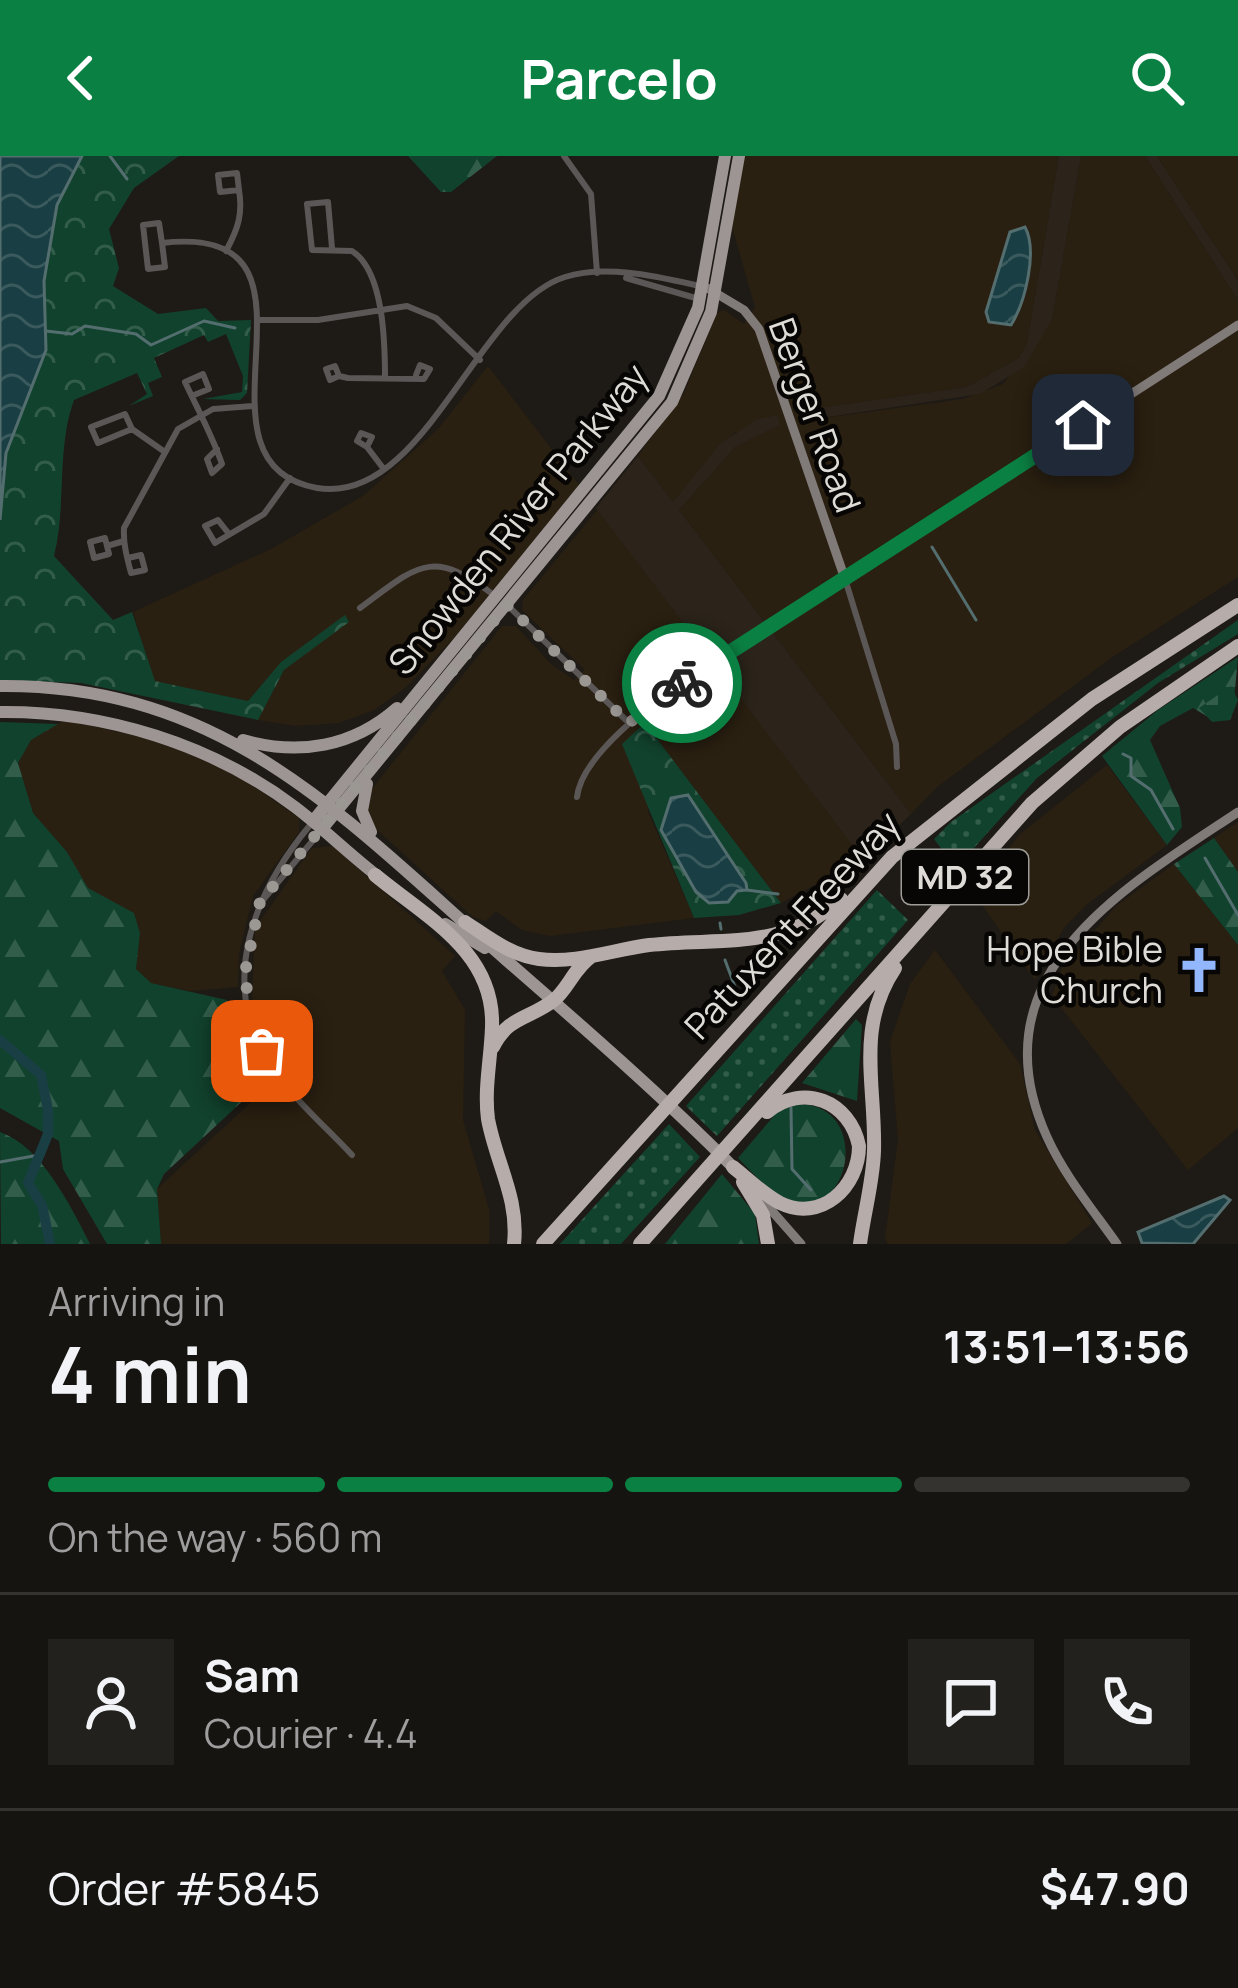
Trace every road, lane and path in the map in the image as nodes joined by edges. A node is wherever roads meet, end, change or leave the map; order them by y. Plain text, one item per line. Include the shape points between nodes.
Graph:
1 (564, 156) edge
2 (725, 156) edge
3 (739, 156) edge
4 (239, 190) dead end
5 (162, 243) junction
6 (332, 248) junction
7 (226, 250) junction
8 (597, 273) junction
9 (622, 276) junction
10 (712, 296) junction
11 (377, 308) junction
12 (258, 320) junction
13 (1238, 325) edge
14 (480, 360) junction
15 (416, 375) dead end
16 (339, 376) dead end
17 (385, 378) junction
18 (194, 395) dead end
19 (253, 406) junction
20 (202, 413) junction
21 (132, 429) junction
22 (367, 447) dead end
23 (217, 449) dead end
24 (162, 450) junction
25 (382, 468) junction
26 (290, 478) junction
27 (229, 534) dead end
28 (124, 541) junction
29 (107, 546) dead end
30 (128, 558) dead end
31 (845, 579) junction
32 (502, 601) junction
33 (1238, 605) edge
34 (360, 608) dead end
35 (1238, 646) edge
36 (430, 679) junction
37 (0, 686) edge
38 (0, 712) edge
39 (629, 723) junction
40 (224, 734) junction
41 (375, 766) junction
42 (897, 766) dead end
43 (577, 797) dead end
44 (334, 806) junction
45 (1238, 812) edge
46 (318, 825) junction
47 (914, 838) junction
48 (391, 856) junction
49 (375, 875) junction
50 (964, 879) junction
51 (465, 922) junction
52 (593, 956) junction
53 (506, 961) junction
54 (556, 999) junction
55 (490, 1052) junction
56 (726, 1146) junction
57 (352, 1156) dead end
58 (733, 1167) junction
59 (701, 1175) junction
60 (514, 1244) edge
61 (543, 1244) edge
62 (640, 1244) edge
63 (656, 1244) edge
64 (768, 1244) edge
65 (801, 1244) edge
66 (860, 1244) edge
67 (1118, 1244) edge

1 - 8 street via 591,194
2 - 10 main road, Snowden River Parkway
3 - 10 main road, Snowden River Parkway
4 - 7 street via 239,226
5 - 5 street via 159,223 143,225 148,269 165,267
5 - 7 street via 199,241
6 - 6 street via 312,250 307,204 328,202
6 - 11 street via 364,260
7 - 12 street via 252,280
8 - 9 street
8 - 14 street via 538,291
9 - 10 street
9 - 10 street
10 - 31 street, Berger Road via 745,310 759,329
10 - 32 main road, Snowden River Parkway via 699,350 672,402
11 - 12 street via 318,320
11 - 14 street via 426,312
11 - 17 street
12 - 19 street
13 - 31 street
14 - 25 street
15 - 17 street
16 - 17 street
18 - 20 street
19 - 20 street
19 - 26 street via 261,448
20 - 23 street
20 - 24 street
21 - 21 street via 98,443 91,428 125,413
21 - 24 street
22 - 25 street
24 - 28 street via 127,516
25 - 26 street via 337,488
26 - 27 street via 270,508
28 - 29 street
28 - 30 street
31 - 39 street
31 - 42 street, Berger Road
32 - 34 street via 460,570 434,564 412,570
32 - 36 main road, Snowden River Parkway
32 - 39 street
32 - 41 main road, Snowden River Parkway
33 - 47 highway, Patuxent Freeway / MD 32 via 1092,699
35 - 50 highway, MD 32 via 1069,769
36 - 40 main road via 370,729 332,744 287,748
36 - 44 main road, Snowden River Parkway
37 - 40 main road via 107,696
38 - 46 main road via 80,717 170,740 243,773
39 - 43 street via 586,770
40 - 44 main road
41 - 44 main road, Snowden River Parkway
41 - 48 main road via 362,811
44 - 46 main road, Snowden River Parkway
44 - 48 main road
45 - 67 street via 1095,912 1056,959 1037,1004 1030,1057 1039,1117
46 - 49 main road
46 - 57 street via 260,902 244,965 256,1038 274,1070
47 - 52 highway via 793,932
47 - 61 highway, Patuxent Freeway / MD 32
48 - 51 main road
49 - 53 main road
49 - 55 highway via 474,958 491,996
50 - 56 highway, MD 32
50 - 66 highway via 891,974 871,1018 874,1155
51 - 52 highway via 526,956
51 - 53 main road
52 - 54 highway via 572,971
53 - 54 main road
54 - 55 highway via 514,1018
54 - 58 main road
55 - 60 highway via 487,1108 514,1202
56 - 58 highway via 775,1105 801,1096 835,1106 857,1138 849,1185 813,1208 784,1205
56 - 59 highway, MD 32
58 - 64 highway via 759,1205
58 - 65 street
59 - 62 highway, MD 32
59 - 63 highway

